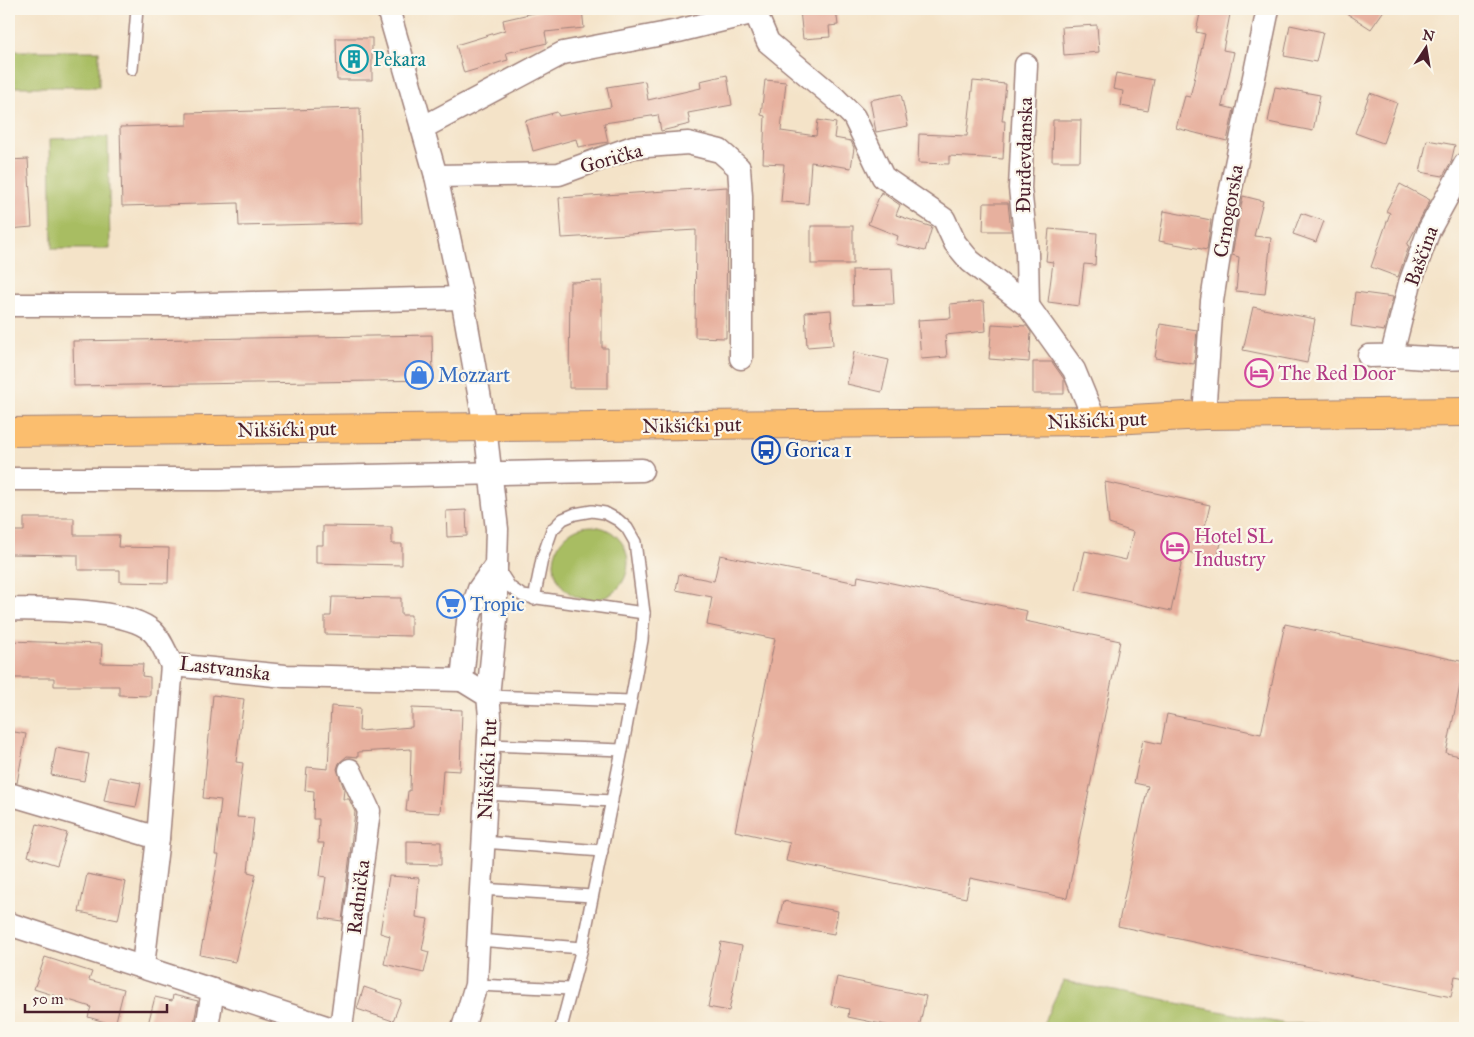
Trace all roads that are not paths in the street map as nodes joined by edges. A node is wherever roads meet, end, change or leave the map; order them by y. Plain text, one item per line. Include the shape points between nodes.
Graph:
1 (137, 9) edge
2 (388, 9) edge
3 (1268, 9) edge
4 (754, 10) edge
5 (1026, 65) dead end
6 (132, 69) dead end
7 (422, 128) junction
8 (1465, 164) edge
9 (436, 176) junction
10 (462, 298) junction
11 (9, 305) edge
12 (1028, 306) junction
13 (1392, 354) junction
14 (1369, 356) dead end
15 (741, 358) dead end
16 (1465, 358) edge
17 (1465, 412) edge
18 (1204, 415) junction
19 (1095, 421) junction
20 (485, 427) junction
21 (9, 432) edge
22 (642, 470) dead end
23 (491, 474) junction
24 (9, 479) edge
25 (496, 565) junction
26 (534, 599) junction
27 (9, 609) edge
28 (644, 613) junction
29 (172, 664) junction
30 (462, 680) junction
31 (488, 696) junction
32 (631, 701) junction
33 (489, 745) junction
34 (622, 750) junction
35 (350, 770) dead end
36 (9, 794) edge
37 (487, 794) junction
38 (612, 801) junction
39 (158, 838) junction
40 (483, 842) junction
41 (602, 851) junction
42 (481, 889) junction
43 (592, 896) junction
44 (9, 924) edge
45 (478, 940) junction
46 (582, 948) junction
47 (143, 966) junction
48 (476, 985) junction
49 (213, 990) junction
50 (572, 990) junction
51 (207, 1028) edge
52 (329, 1028) edge
53 (341, 1028) edge
54 (463, 1028) edge
55 (561, 1028) edge

1 - 6 lane
2 - 7 street
3 - 18 street, Crnogorska via 1222,237 1212,301
4 - 7 street via 678,31 563,53
4 - 12 street via 768,42 854,117 883,177 944,218 955,243 970,261
5 - 12 street, Đurđevdanska via 1020,188
7 - 9 street
8 - 13 street, Baščina via 1428,230 1410,283
9 - 10 street
9 - 15 street, Gorička via 559,174 633,147 688,143 720,151 739,168
10 - 11 street via 174,305
10 - 20 street
12 - 19 street via 1074,370
13 - 14 street
13 - 16 street
17 - 18 main road, Nikšićki put
18 - 19 main road, Nikšićki put
19 - 20 main road, Nikšićki put
20 - 21 main road, Nikšićki put
20 - 23 street
22 - 23 street
23 - 24 street
23 - 25 street via 498,529
25 - 26 lane via 510,588
25 - 30 street via 479,589 468,621
25 - 31 street via 496,619
26 - 28 lane
26 - 28 lane via 552,530 575,514 592,511 618,520 635,542
27 - 29 street, Lastvanska via 120,616 138,621 154,632
28 - 32 lane
29 - 30 street, Lastvanska via 285,676
29 - 39 street
30 - 31 street, Nikšićki Put
31 - 32 lane
31 - 33 street, Nikšićki Put
32 - 34 lane
33 - 34 lane
33 - 37 street, Nikšićki Put
34 - 38 lane
35 - 53 street, Radnička via 368,812
36 - 39 street
37 - 38 lane
37 - 40 street, Nikšićki Put
38 - 41 lane
39 - 47 street
40 - 41 lane
40 - 42 street, Nikšićki Put
41 - 43 lane
42 - 43 lane
42 - 45 street, Nikšićki Put
43 - 46 lane
44 - 47 street
45 - 46 lane
45 - 48 street, Nikšićki Put
46 - 50 lane
47 - 49 street
48 - 50 lane
48 - 54 street, Nikšićki Put
49 - 51 street
49 - 52 street
50 - 55 lane

